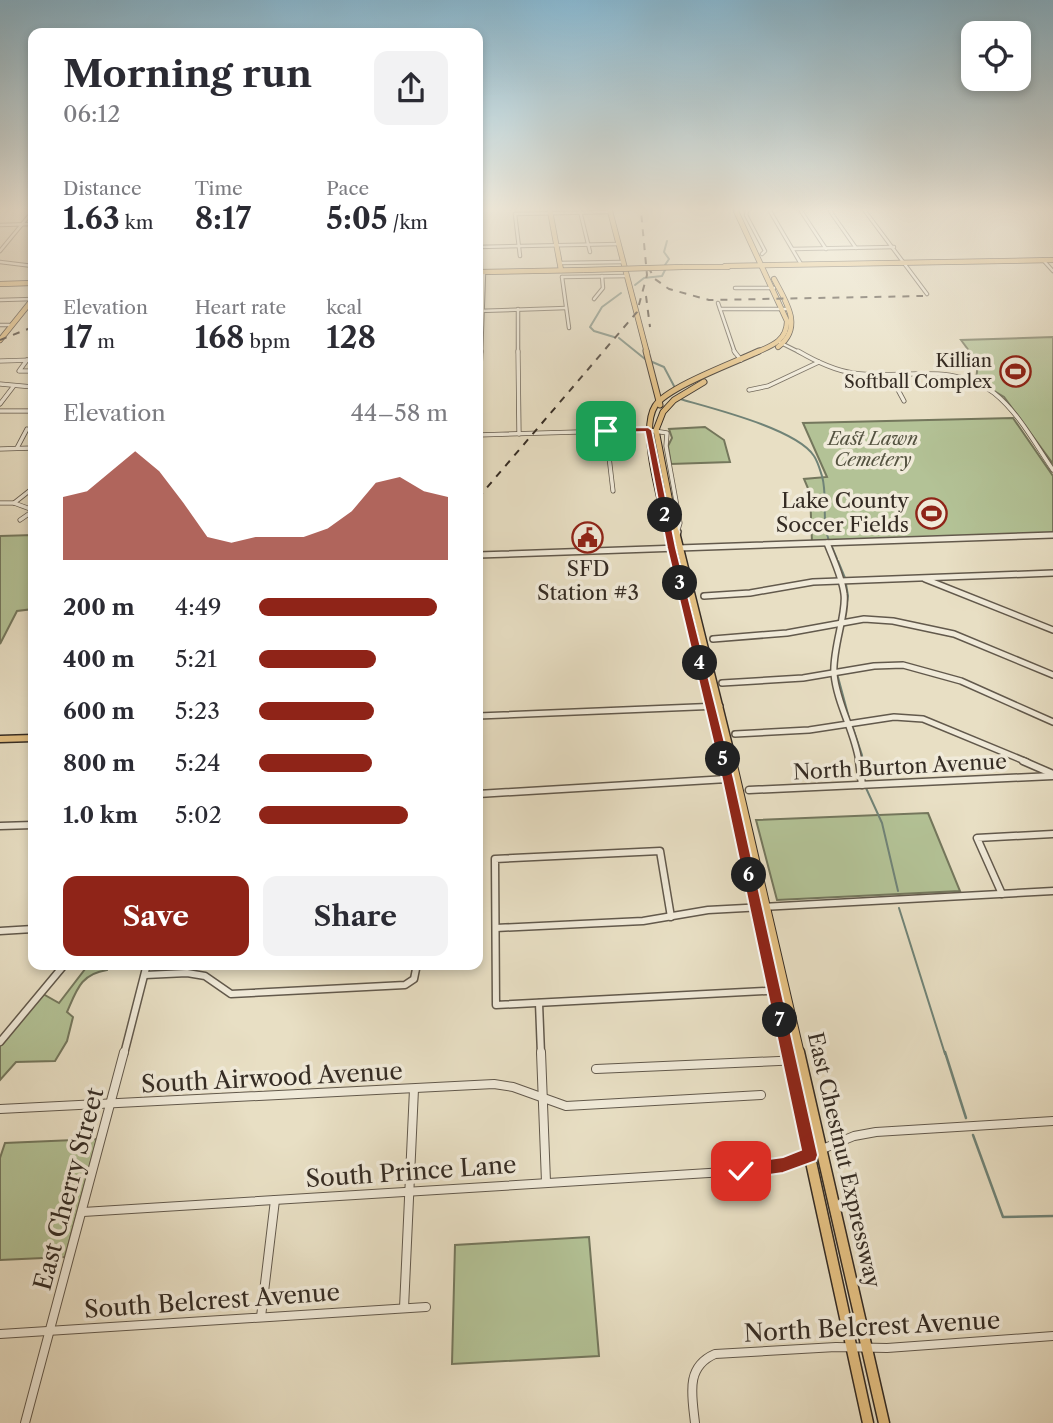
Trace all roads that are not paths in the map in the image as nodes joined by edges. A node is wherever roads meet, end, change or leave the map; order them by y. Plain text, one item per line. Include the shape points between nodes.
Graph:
1 (562, 277) edge
2 (601, 277) edge
3 (627, 277) edge
4 (770, 277) edge
5 (774, 277) edge
6 (915, 277) edge
7 (28, 283) edge
8 (0, 284) edge
9 (735, 288) dead end
10 (776, 288) junction
11 (927, 294) dead end
12 (28, 299) edge
13 (594, 299) dead end
14 (0, 300) edge
15 (718, 303) dead end
16 (28, 305) edge
17 (566, 308) junction
18 (518, 309) junction
19 (720, 309) junction
20 (785, 309) junction
21 (483, 311) edge
22 (12, 324) junction
23 (0, 325) edge
24 (569, 328) dead end
25 (0, 340) edge
26 (781, 343) junction
27 (28, 358) edge
28 (0, 360) edge
29 (741, 360) junction
30 (28, 361) edge
31 (819, 362) junction
32 (28, 371) edge
33 (890, 375) junction
34 (0, 384) edge
35 (13, 387) junction
36 (28, 387) edge
37 (749, 390) dead end
38 (654, 391) junction
39 (668, 393) junction
40 (904, 401) dead end
41 (659, 402) junction
42 (0, 404) edge
43 (654, 407) junction
44 (0, 411) edge
45 (28, 411) edge
46 (661, 413) junction
47 (27, 429) dead end
48 (652, 430) junction
49 (588, 431) joint
50 (606, 431) junction
51 (519, 433) junction
52 (483, 435) edge
53 (28, 447) edge
54 (16, 448) junction
55 (0, 449) edge
56 (1053, 470) edge
57 (613, 491) dead end
58 (28, 492) edge
59 (0, 503) edge
60 (14, 503) junction
61 (28, 508) edge
62 (28, 514) edge
63 (20, 520) dead end
64 (1053, 535) edge
65 (827, 543) junction
66 (675, 548) junction
67 (483, 555) edge
68 (1050, 573) edge
69 (922, 578) junction
70 (842, 580) junction
71 (1053, 581) edge
72 (704, 596) dead end
73 (841, 621) junction
74 (1053, 630) edge
75 (713, 639) dead end
76 (834, 674) junction
77 (1053, 675) edge
78 (722, 683) dead end
79 (716, 706) junction
80 (483, 716) edge
81 (1053, 722) edge
82 (849, 724) junction
83 (736, 734) dead end
84 (28, 738) edge
85 (0, 739) edge
86 (1038, 768) junction
87 (1053, 775) edge
88 (1040, 776) junction
89 (733, 779) junction
90 (862, 785) junction
91 (749, 790) dead end
92 (483, 794) edge
93 (28, 825) edge
94 (0, 826) edge
95 (1053, 834) edge
96 (1053, 891) edge
97 (1002, 894) junction
98 (761, 906) junction
99 (671, 917) junction
100 (496, 928) junction
101 (28, 929) edge
102 (0, 931) edge
103 (60, 970) edge
104 (146, 970) edge
105 (416, 970) edge
106 (145, 975) junction
107 (779, 990) junction
108 (539, 1003) junction
109 (0, 1042) edge
110 (789, 1059) junction
111 (801, 1060) junction
112 (645, 1066) joint
113 (596, 1069) dead end
114 (414, 1089) junction
115 (761, 1095) dead end
116 (543, 1100) junction
117 (112, 1105) junction
118 (0, 1109) edge
119 (1053, 1121) edge
120 (822, 1149) junction
121 (810, 1155) junction
122 (546, 1182) junction
123 (408, 1192) junction
124 (275, 1200) junction
125 (83, 1212) junction
126 (426, 1307) dead end
127 (404, 1308) junction
128 (261, 1317) junction
129 (52, 1331) junction
130 (0, 1334) edge
131 (1052, 1338) edge
132 (852, 1347) junction
133 (867, 1348) junction
134 (25, 1423) edge
135 (695, 1423) edge
136 (868, 1423) edge
137 (884, 1423) edge

1 - 17 street
2 - 13 street via 603,288
3 - 38 main road
4 - 10 main road
5 - 10 main road
6 - 11 street
7 - 8 main road
9 - 10 street
10 - 20 main road
12 - 14 street
15 - 19 street
16 - 22 main road
17 - 18 street
17 - 24 street
18 - 21 street
18 - 51 street
19 - 20 street
19 - 29 street
20 - 26 main road via 794,329
22 - 23 street
22 - 25 main road
26 - 29 main road
26 - 31 street
26 - 46 main road via 682,393
27 - 28 street
29 - 39 main road
30 - 32 street via 19,371
31 - 33 street via 855,374
31 - 37 street
33 - 40 street
33 - 56 street via 946,374 980,383 1009,408
34 - 35 street
35 - 36 street
35 - 42 street
38 - 39 main road
38 - 41 main road
38 - 43 main road, East Chestnut Expressway
39 - 41 main road
41 - 43 main road
41 - 46 main road
43 - 48 main road, East Chestnut Expressway
44 - 45 street
46 - 48 main road, East Chestnut Expressway
47 - 54 street
48 - 50 street
48 - 66 main road, East Chestnut Expressway
48 - 66 main road, East Chestnut Expressway via 677,536
49 - 50 street
49 - 51 street
50 - 57 street
51 - 52 street
53 - 54 street
54 - 55 street
58 - 60 street
59 - 60 street
60 - 61 street
62 - 63 street
64 - 65 street
65 - 66 street
65 - 70 street
66 - 67 street
66 - 79 main road, East Chestnut Expressway
68 - 69 street
68 - 71 street
69 - 70 street
69 - 74 street
70 - 72 street
70 - 73 street
73 - 75 street via 787,633
73 - 76 street
73 - 77 street via 923,626 984,645
76 - 78 street
76 - 81 street via 866,665 906,665 965,683
76 - 82 street
79 - 80 street
79 - 89 main road, East Chestnut Expressway
82 - 83 street
82 - 86 street via 894,716 923,719
82 - 90 street
84 - 85 main road
86 - 87 street
86 - 88 street
87 - 88 street, North Burton Avenue
88 - 90 street, North Burton Avenue
89 - 92 street
89 - 98 main road, East Chestnut Expressway
90 - 91 street, North Burton Avenue
93 - 94 street
95 - 97 street via 976,838
96 - 97 street
97 - 98 street
98 - 99 street
98 - 107 main road, East Chestnut Expressway
99 - 100 street
99 - 100 street via 660,851 495,859
100 - 108 street via 496,1005
101 - 102 street
103 - 109 street
104 - 106 street, East Cherry Street
105 - 106 street via 414,979 405,985 231,994 205,976
106 - 117 street, East Cherry Street
107 - 108 street
107 - 110 main road, East Chestnut Expressway
107 - 111 main road, East Chestnut Expressway
108 - 116 street
110 - 111 street
110 - 112 street
110 - 121 main road, East Chestnut Expressway
111 - 120 main road, East Chestnut Expressway
112 - 113 street
114 - 116 street, South Airwood Avenue via 509,1085
114 - 117 street, South Airwood Avenue
114 - 123 street
115 - 116 street, South Airwood Avenue via 566,1106
116 - 122 street
117 - 118 street, South Airwood Avenue
117 - 125 street, East Cherry Street
119 - 120 street via 873,1132
120 - 121 street
120 - 133 main road, East Chestnut Expressway
121 - 122 street, South Prince Lane via 783,1165 741,1171
121 - 132 main road, East Chestnut Expressway
122 - 123 street, South Prince Lane
123 - 124 street, South Prince Lane
123 - 127 street
124 - 125 street, South Prince Lane
124 - 128 street
125 - 129 street, East Cherry Street
126 - 127 street, South Belcrest Avenue
127 - 128 street, South Belcrest Avenue
128 - 129 street, South Belcrest Avenue
129 - 130 street, South Belcrest Avenue
129 - 134 street, East Cherry Street
131 - 133 street, North Belcrest Avenue
132 - 133 street, North Belcrest Avenue
132 - 135 street, North Belcrest Avenue via 715,1354 696,1365 691,1380
132 - 136 main road, East Chestnut Expressway
133 - 137 main road, East Chestnut Expressway

